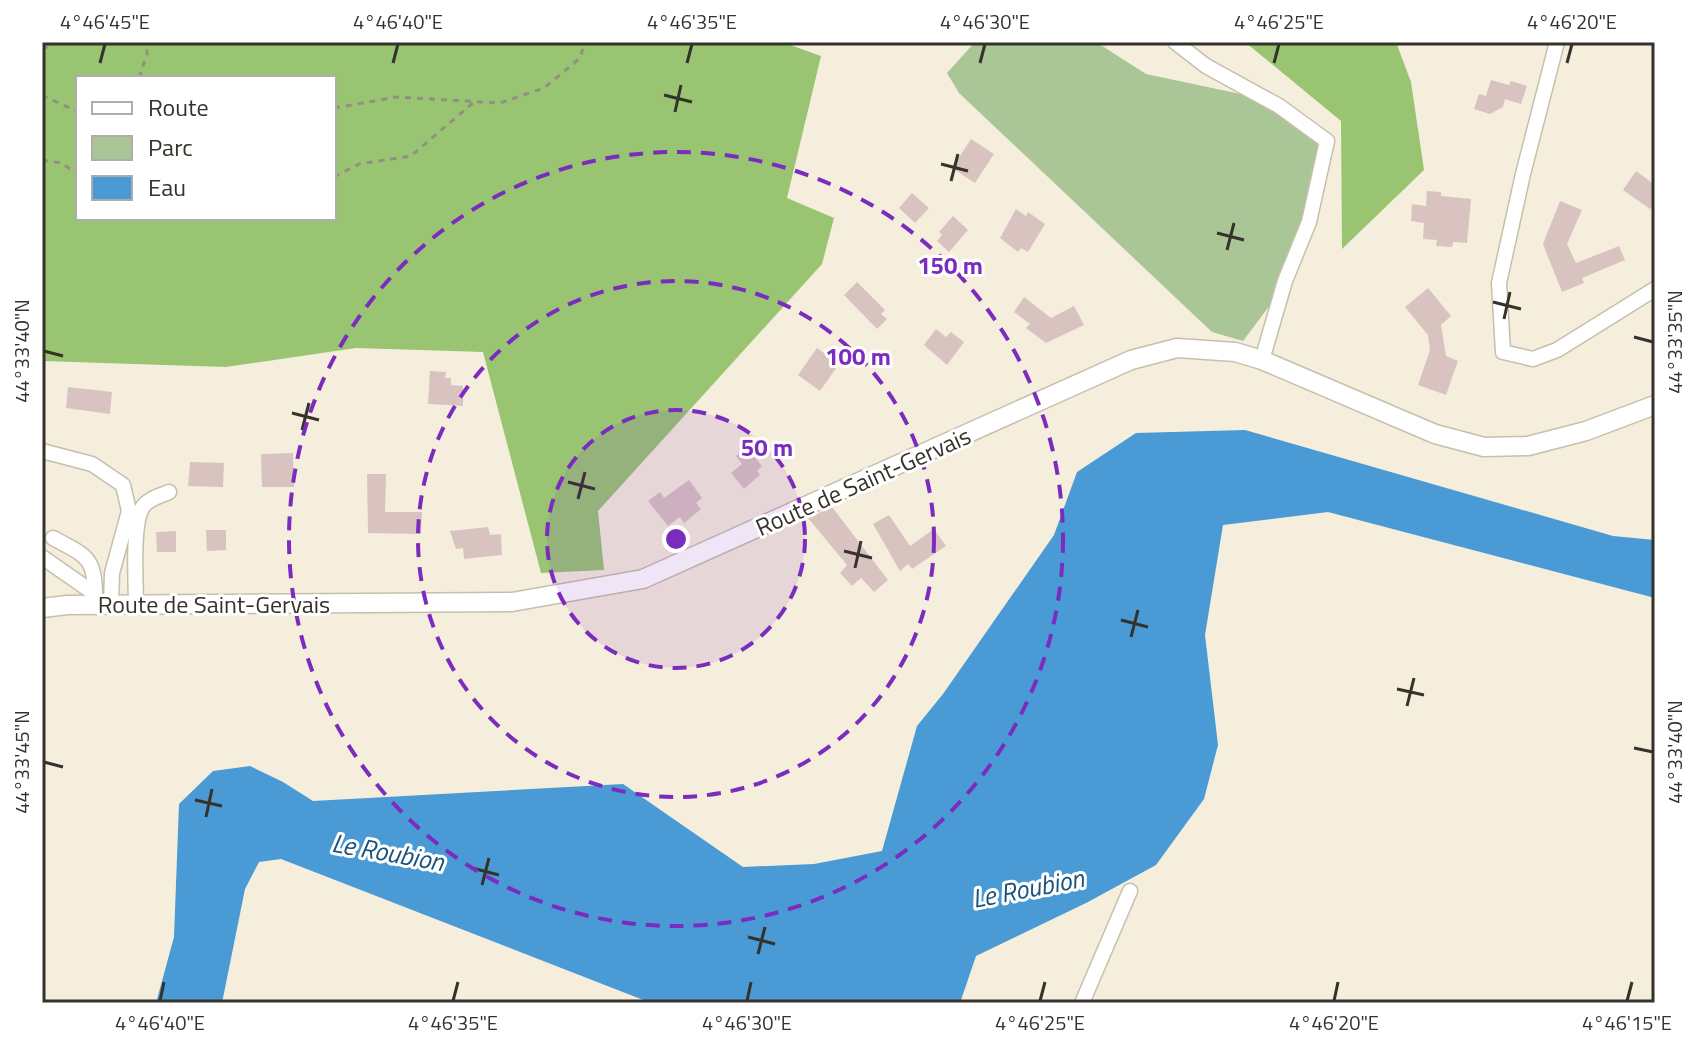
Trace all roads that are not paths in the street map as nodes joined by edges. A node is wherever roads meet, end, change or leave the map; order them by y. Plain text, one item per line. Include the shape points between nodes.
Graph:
1 (1175, 42) edge
2 (1557, 42) edge
3 (1655, 289) edge
4 (1262, 360) junction
5 (1655, 405) edge
6 (42, 451) edge
7 (169, 492) dead end
8 (53, 538) dead end
9 (42, 557) edge
10 (101, 601) junction
11 (136, 605) junction
12 (42, 608) edge
13 (1130, 891) dead end
14 (1082, 1003) edge

1 - 4 street via 1327,141 1309,222
2 - 3 street via 1499,283 1503,352 1533,359 1557,350
4 - 5 street, Route de Saint-Gervais via 1435,434 1484,447 1528,446
4 - 11 street, Route de Saint-Gervais via 1235,352 1177,348 1131,360 643,579 512,602
6 - 10 street via 92,464 123,485 129,511
7 - 11 street via 141,510
8 - 10 street via 91,563
9 - 10 street
10 - 11 street, Route de Saint-Gervais
10 - 12 street, Route de Saint-Gervais
13 - 14 street

